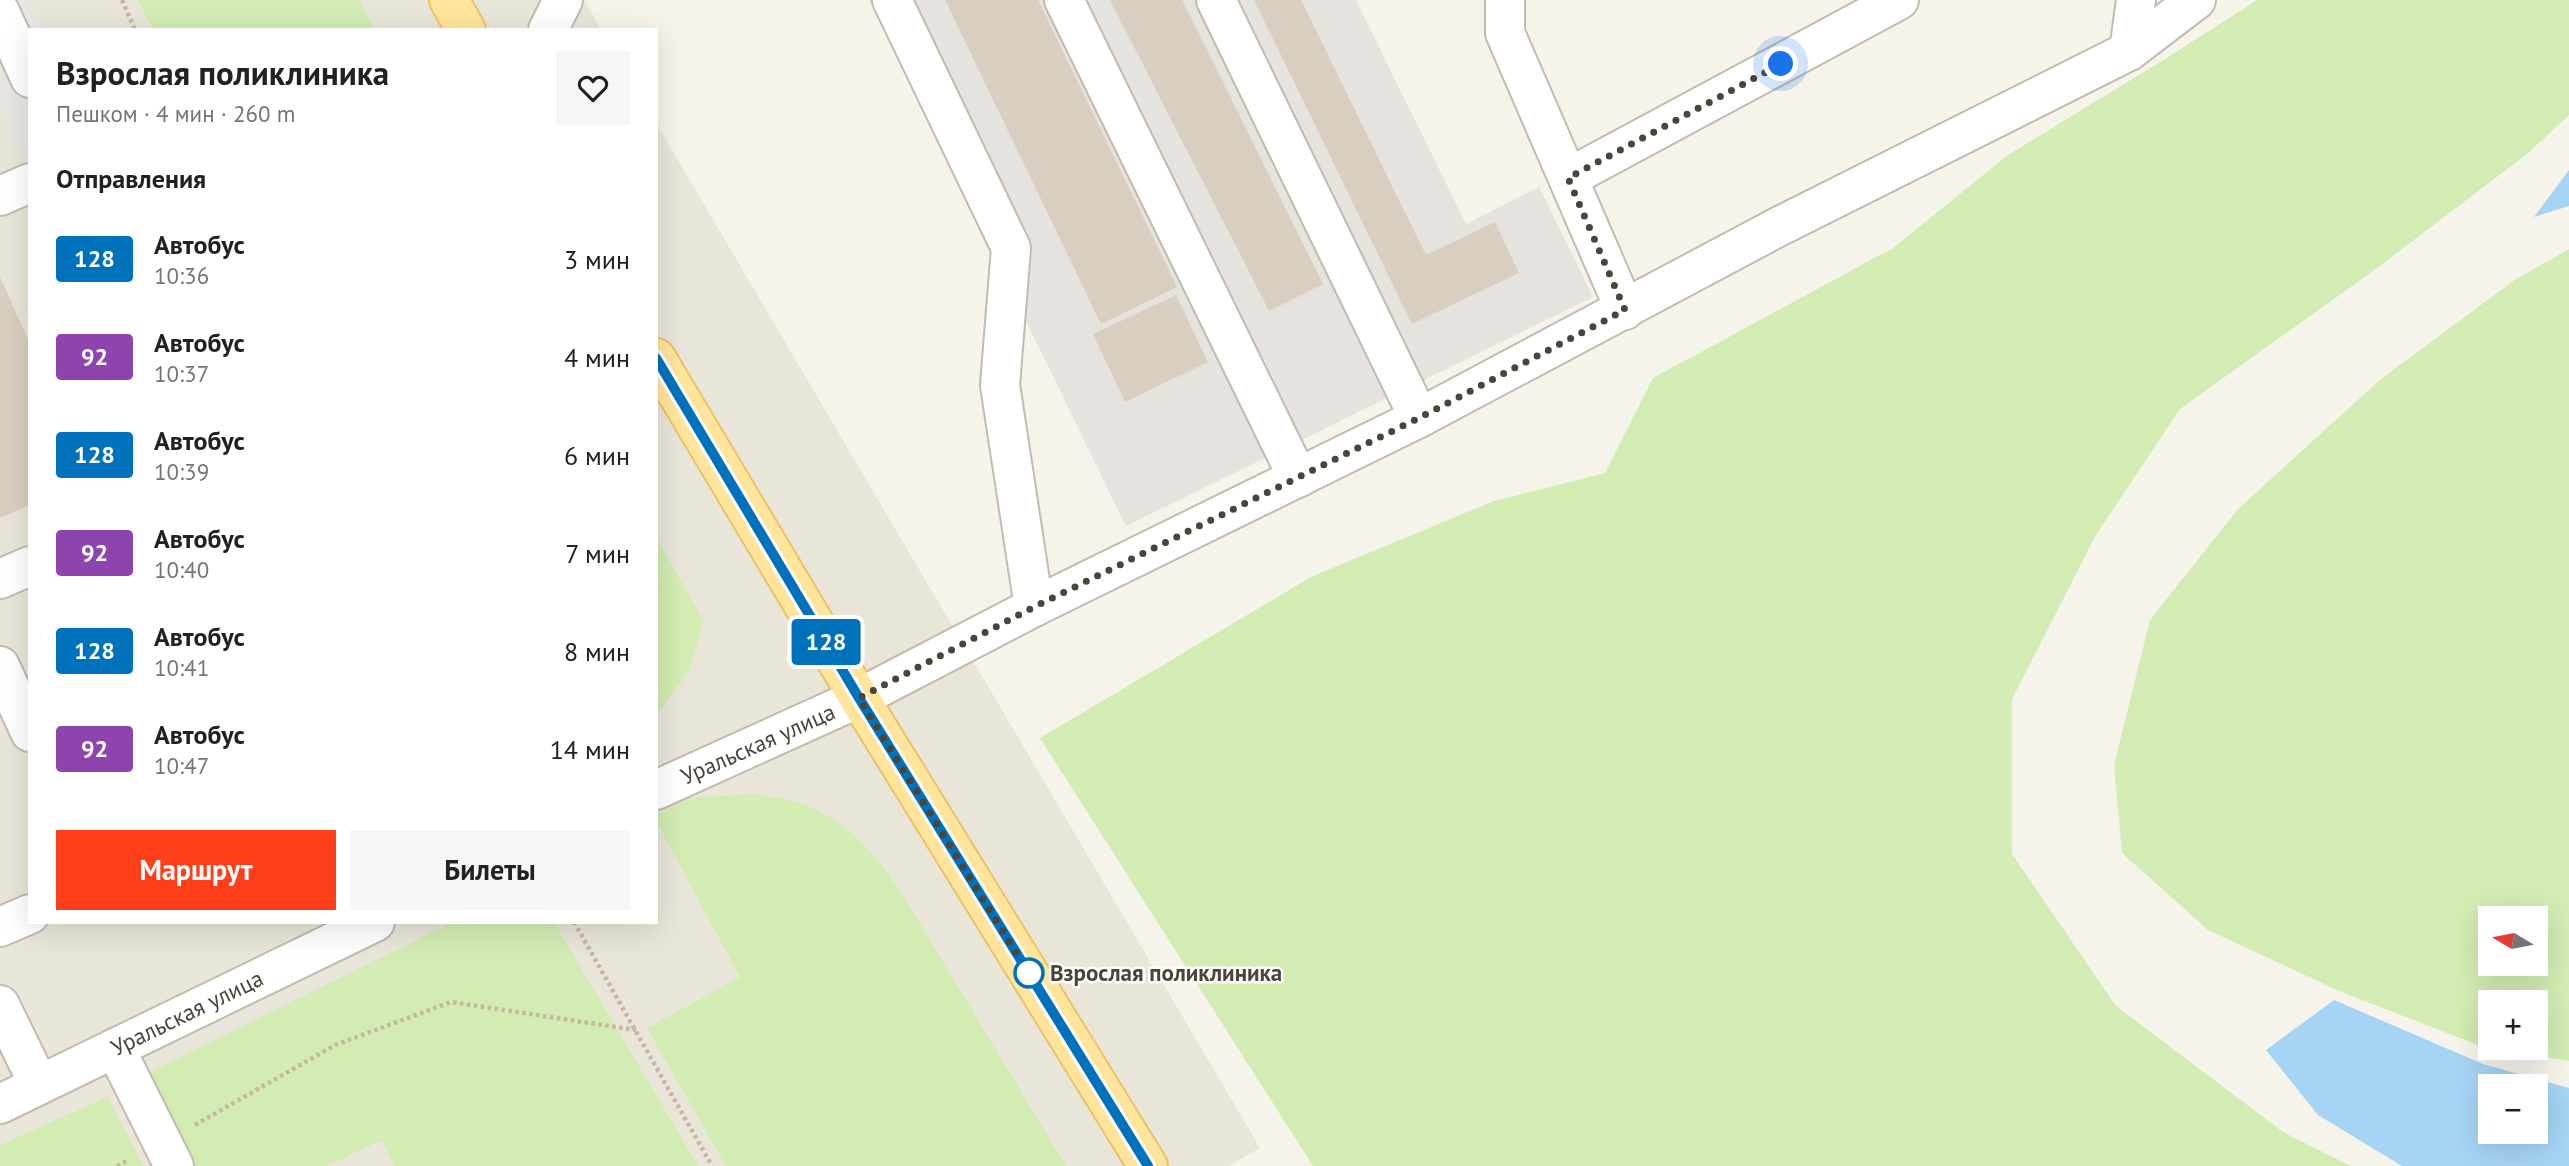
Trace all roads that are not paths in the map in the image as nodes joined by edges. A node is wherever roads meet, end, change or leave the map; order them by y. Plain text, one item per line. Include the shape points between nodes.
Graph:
1 (449, 0) edge
2 (564, 0) edge
3 (892, 0) edge
4 (1064, 0) edge
5 (1216, 0) edge
6 (1504, 0) edge
7 (1899, 0) edge
8 (2136, 0) edge
9 (2193, 1) edge
10 (0, 12) edge
11 (465, 28) edge
12 (549, 28) edge
13 (2130, 51) junction
14 (28, 74) edge
15 (1568, 178) junction
16 (28, 184) edge
17 (0, 196) edge
18 (1625, 310) junction
19 (658, 361) edge
20 (1419, 418) junction
21 (1298, 478) junction
22 (28, 567) edge
23 (0, 579) edge
24 (1034, 607) junction
25 (0, 666) edge
26 (859, 698) junction
27 (28, 728) edge
28 (658, 789) edge
29 (28, 915) edge
30 (371, 924) edge
31 (0, 927) edge
32 (0, 1005) edge
33 (115, 1048) junction
34 (39, 1085) junction
35 (0, 1104) edge
36 (169, 1155) edge
37 (1148, 1166) edge

1 - 11 main road
2 - 12 street
3 - 24 street via 1010,248 1000,385
4 - 21 street
5 - 20 street
6 - 15 street via 1505,33
7 - 15 street
8 - 13 street
9 - 13 street, Уральская улица
10 - 14 street
13 - 18 street, Уральская улица via 1778,227
15 - 18 street
16 - 17 street
18 - 20 street, Уральская улица
19 - 26 main road
20 - 21 street, Уральская улица
21 - 24 street, Уральская улица
22 - 23 street
24 - 26 street, Уральская улица
25 - 27 street
26 - 28 street, Уральская улица
26 - 37 main road
29 - 31 street
30 - 33 street, Уральская улица
32 - 34 street
33 - 34 street, Уральская улица
33 - 36 street
34 - 35 street, Уральская улица

